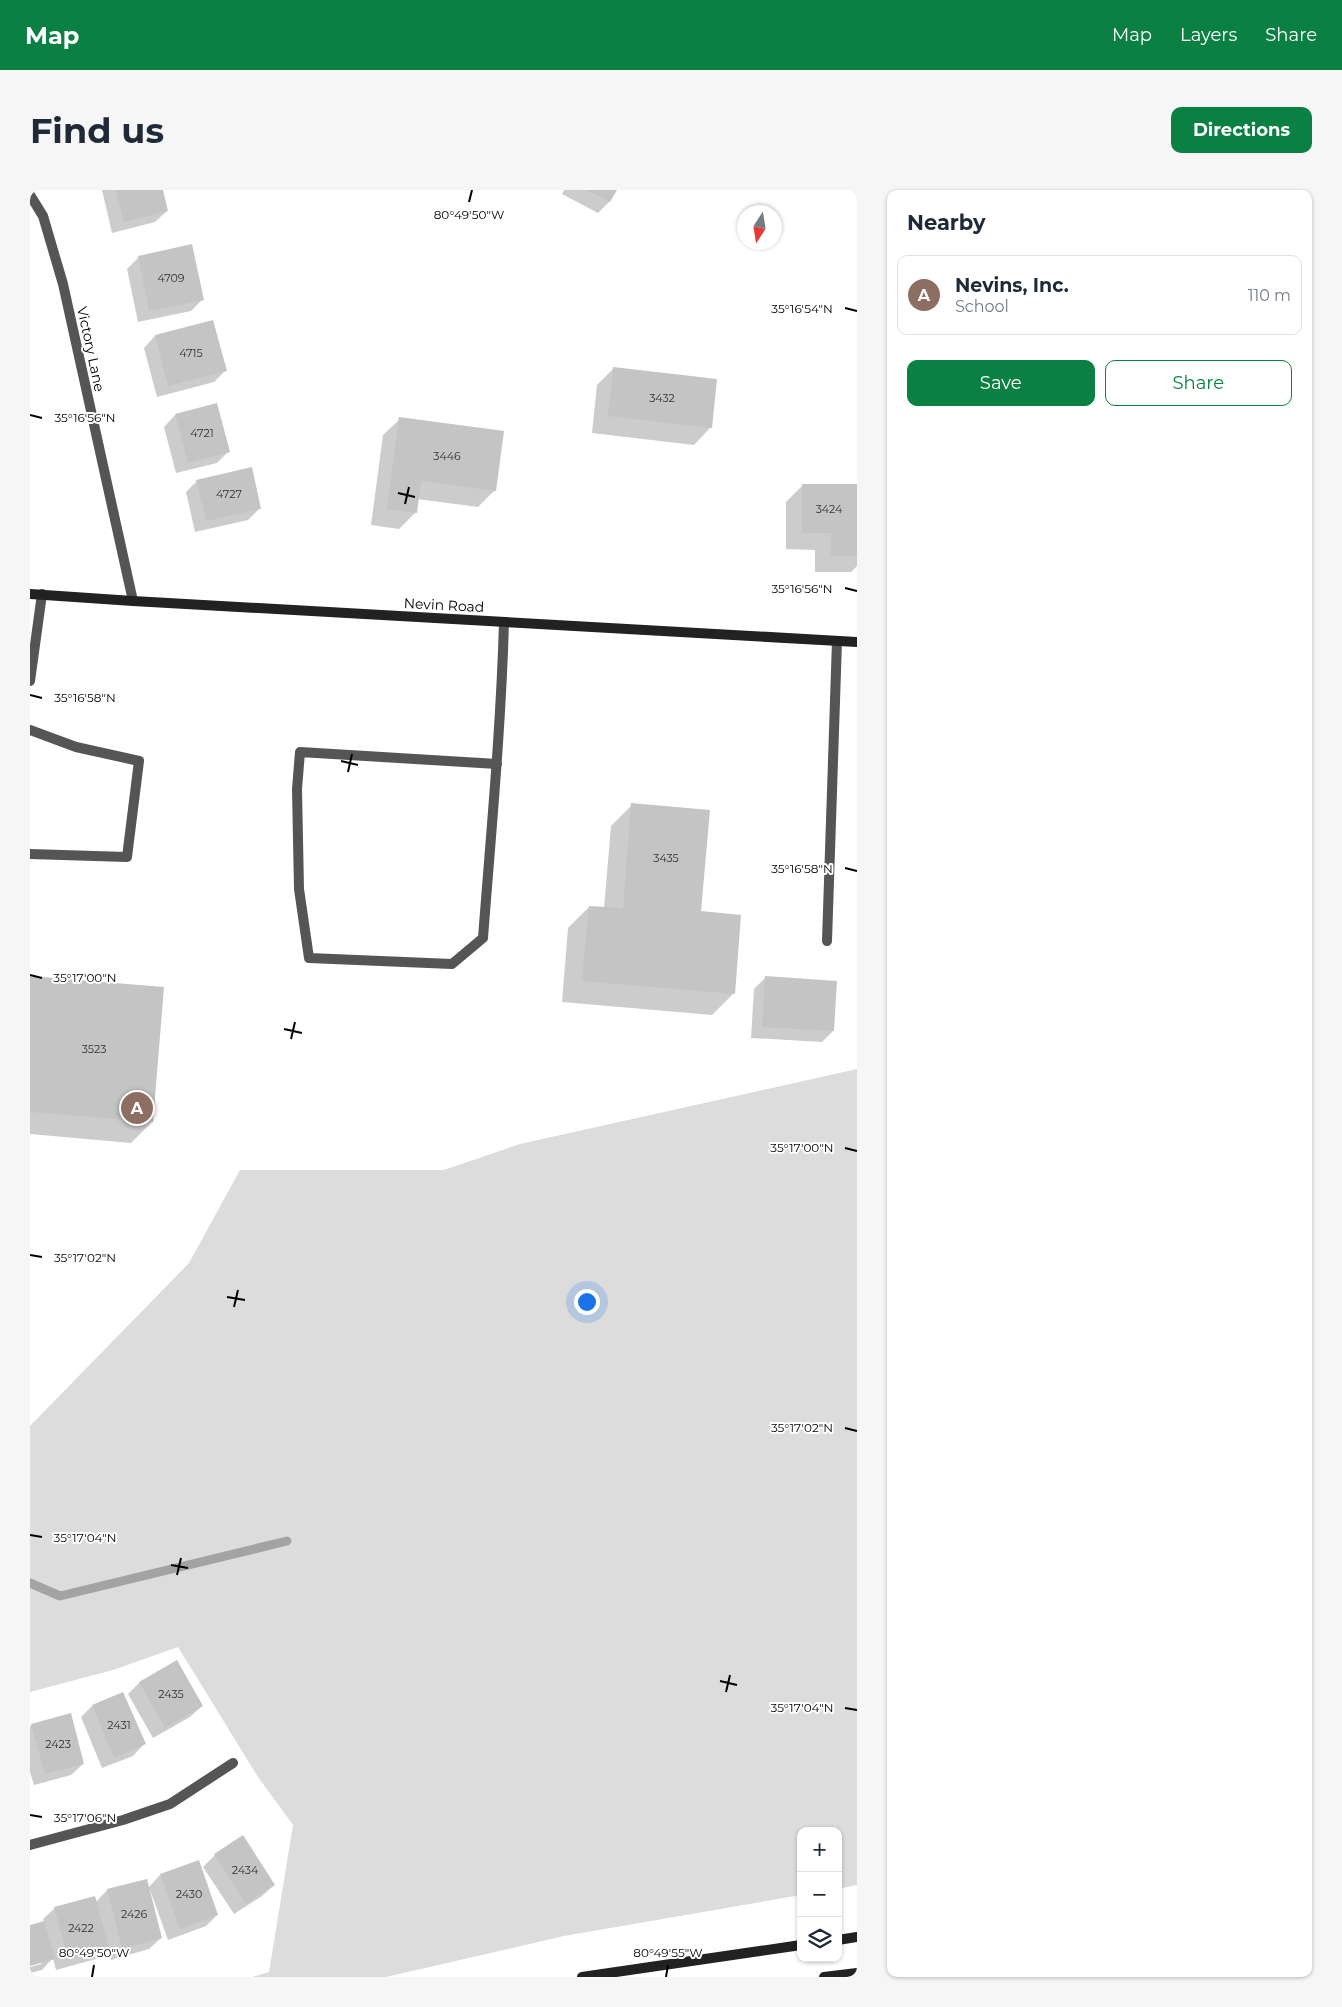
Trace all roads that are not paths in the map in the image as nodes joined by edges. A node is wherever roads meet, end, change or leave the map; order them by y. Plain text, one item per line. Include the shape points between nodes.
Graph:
1 (30, 195) edge
2 (30, 594) edge
3 (42, 594) junction
4 (133, 601) junction
5 (504, 622) junction
6 (837, 641) junction
7 (857, 642) edge
8 (30, 681) edge
9 (30, 730) edge
10 (497, 764) junction
11 (30, 854) edge
12 (827, 941) dead end
13 (233, 1763) dead end
14 (30, 1845) edge
15 (857, 1937) edge
16 (842, 1939) edge
17 (797, 1946) edge
18 (857, 1973) edge
19 (582, 1977) edge
20 (824, 1977) edge

1 - 4 street, Victory Lane via 43,216 63,284
2 - 3 street, Nevin Road
3 - 4 street, Nevin Road
3 - 8 street
4 - 5 street, Nevin Road
5 - 6 street, Nevin Road
5 - 10 street
6 - 7 street, Nevin Road
6 - 12 street
9 - 11 street via 76,747 139,761 127,857
10 - 10 street via 482,938 452,964 309,958 298,889 300,752
13 - 14 street via 170,1804
15 - 16 street
17 - 19 street
18 - 20 street

